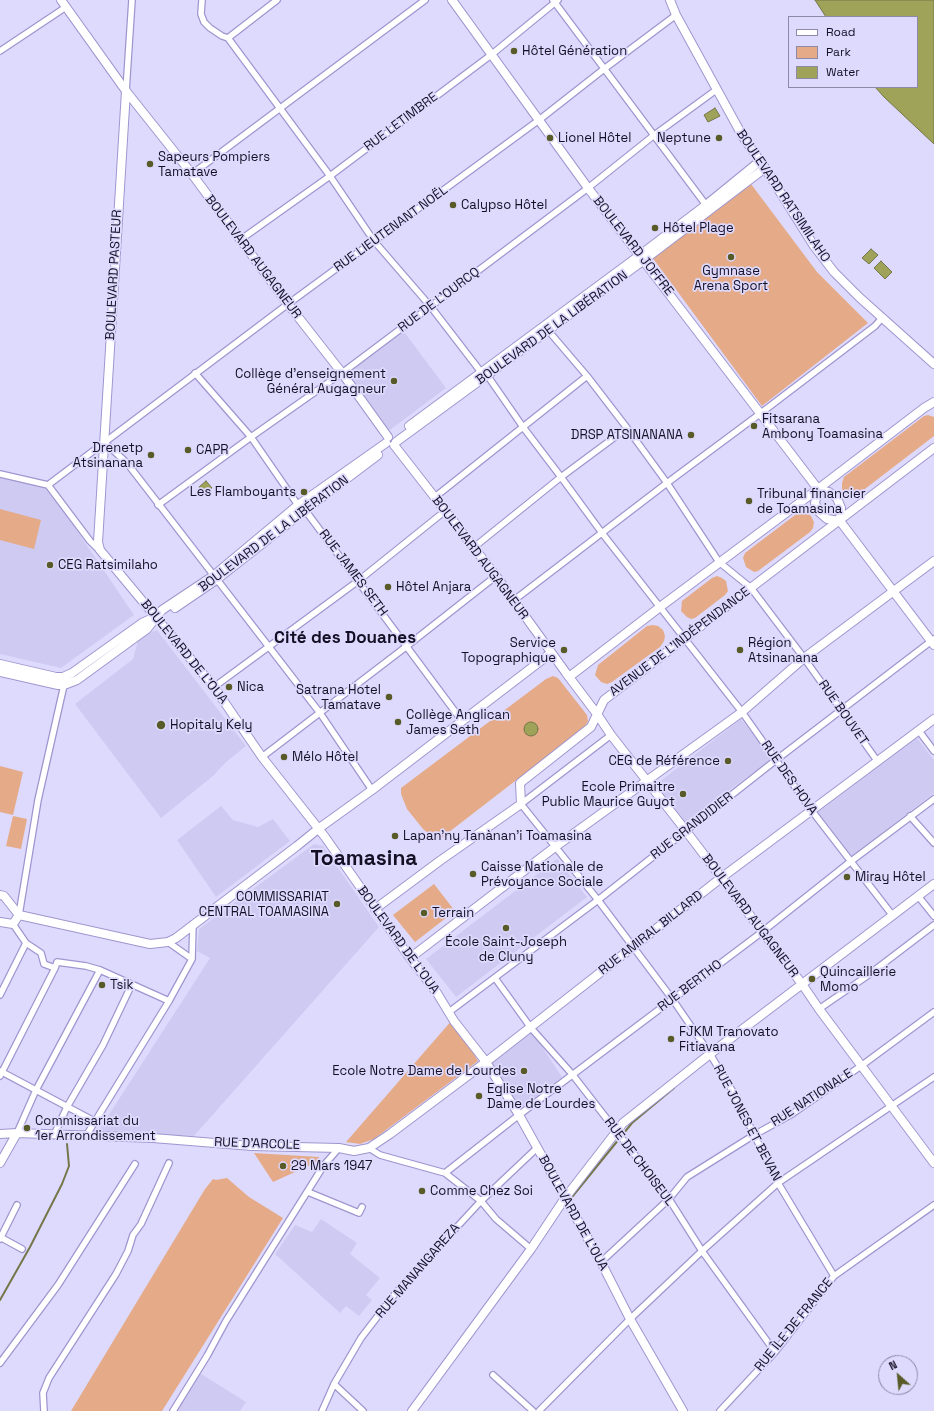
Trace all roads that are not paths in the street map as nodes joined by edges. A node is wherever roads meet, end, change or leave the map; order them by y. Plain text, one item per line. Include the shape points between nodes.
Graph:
1 (61, 0) edge
2 (132, 0) edge
3 (202, 0) edge
4 (277, 0) edge
5 (425, 0) edge
6 (452, 0) edge
7 (670, 0) edge
8 (555, 1) edge
9 (66, 7) junction
10 (676, 15) junction
11 (228, 38) junction
12 (0, 52) edge
13 (491, 55) junction
14 (604, 69) junction
15 (716, 90) junction
16 (126, 91) junction
17 (281, 108) junction
18 (539, 120) junction
19 (653, 136) junction
20 (760, 161) junction
21 (764, 168) junction
22 (192, 174) junction
23 (330, 176) junction
24 (588, 188) junction
25 (706, 205) junction
26 (240, 240) junction
27 (374, 241) junction
28 (642, 257) junction
29 (288, 304) junction
30 (431, 307) junction
31 (882, 318) junction
32 (546, 328) junction
33 (934, 364) edge
34 (195, 373) junction
35 (342, 373) junction
36 (484, 373) junction
37 (588, 376) junction
38 (934, 402) edge
39 (761, 413) junction
40 (523, 427) junction
41 (627, 428) junction
42 (251, 437) junction
43 (104, 442) junction
44 (391, 442) junction
45 (934, 448) edge
46 (0, 474) edge
47 (561, 477) junction
48 (667, 482) junction
49 (48, 485) junction
50 (818, 489) junction
51 (435, 497) junction
52 (158, 505) junction
53 (302, 507) junction
54 (445, 511) junction
55 (840, 521) junction
56 (602, 533) junction
57 (473, 548) junction
58 (100, 550) junction
59 (719, 562) junction
60 (934, 562) edge
61 (496, 576) junction
62 (214, 578) junction
63 (358, 580) junction
64 (751, 588) junction
65 (893, 591) junction
66 (513, 601) junction
67 (660, 607) junction
68 (156, 617) junction
69 (685, 639) junction
70 (933, 642) edge
71 (407, 646) junction
72 (268, 648) junction
73 (551, 653) junction
74 (804, 658) junction
75 (0, 664) edge
76 (0, 672) edge
77 (567, 674) junction
78 (64, 681) junction
79 (214, 687) junction
80 (841, 710) junction
81 (742, 712) junction
82 (320, 713) junction
83 (597, 714) junction
84 (934, 719) edge
85 (462, 721) junction
86 (919, 731) junction
87 (610, 735) junction
88 (934, 751) edge
89 (262, 757) junction
90 (776, 760) junction
91 (878, 762) junction
92 (647, 782) junction
93 (372, 790) junction
94 (934, 799) edge
95 (521, 804) junction
96 (812, 811) junction
97 (910, 816) junction
98 (318, 829) junction
99 (686, 831) junction
100 (934, 843) edge
101 (555, 847) junction
102 (850, 862) junction
103 (722, 878) junction
104 (934, 884) edge
105 (0, 895) edge
106 (918, 896) junction
107 (598, 900) junction
108 (375, 909) junction
109 (19, 915) junction
110 (893, 916) junction
111 (934, 916) edge
112 (0, 922) edge
113 (194, 923) junction
114 (13, 924) junction
115 (934, 925) edge
116 (762, 932) junction
117 (168, 942) junction
118 (26, 943) junction
119 (633, 947) junction
120 (410, 958) junction
121 (192, 959) junction
122 (55, 968) junction
123 (100, 970) junction
124 (495, 978) junction
125 (132, 984) junction
126 (802, 984) junction
127 (0, 994) edge
128 (673, 1000) junction
129 (169, 1001) junction
130 (819, 1009) junction
131 (449, 1012) junction
132 (934, 1012) edge
133 (531, 1028) junction
134 (710, 1054) junction
135 (486, 1062) junction
136 (861, 1066) junction
137 (1, 1073) edge
138 (572, 1074) junction
139 (934, 1078) edge
140 (36, 1090) junction
141 (891, 1106) junction
142 (67, 1107) junction
143 (519, 1115) junction
144 (94, 1121) junction
145 (617, 1132) junction
146 (17, 1133) junction
147 (0, 1134) edge
148 (54, 1134) junction
149 (754, 1135) junction
150 (86, 1136) junction
151 (339, 1148) junction
152 (369, 1148) junction
153 (537, 1148) junction
154 (0, 1163) edge
155 (169, 1163) dead end
156 (934, 1163) edge
157 (135, 1164) dead end
158 (445, 1173) junction
159 (778, 1183) junction
160 (308, 1192) junction
161 (565, 1198) junction
162 (669, 1199) junction
163 (481, 1200) junction
164 (17, 1205) dead end
165 (934, 1205) edge
166 (362, 1207) dead end
167 (0, 1237) edge
168 (22, 1249) dead end
169 (531, 1249) junction
170 (702, 1251) junction
171 (601, 1262) junction
172 (834, 1276) junction
173 (630, 1319) junction
174 (776, 1352) junction
175 (0, 1363) edge
176 (493, 1375) dead end
177 (334, 1384) junction
178 (44, 1411) edge
179 (173, 1411) edge
180 (322, 1411) edge
181 (363, 1411) edge
182 (412, 1411) edge
183 (533, 1411) edge
184 (538, 1411) edge
185 (683, 1411) edge
186 (720, 1411) edge

1 - 9 street, BOULEVARD AUGAGNEUR
2 - 16 street, BOULEVARD PASTEUR
3 - 11 street via 201,14 204,22
4 - 11 street
5 - 17 street
6 - 13 street, BOULEVARD JOFFRE
7 - 10 street, BOULEVARD RATSIMILAHO
8 - 13 street, RUE LETIMBRE
8 - 14 street
9 - 12 street
9 - 16 street, BOULEVARD AUGAGNEUR
10 - 14 street, RUE LIEUTENANT NOËL
10 - 15 street, BOULEVARD RATSIMILAHO
11 - 17 street, RUE DES HOVA
13 - 18 street, BOULEVARD JOFFRE
13 - 23 street, RUE LETIMBRE
14 - 18 street, RUE LIEUTENANT NOËL
14 - 19 street
15 - 19 street, RUE DE L'OURCQ
15 - 20 street, BOULEVARD RATSIMILAHO
16 - 22 street, BOULEVARD AUGAGNEUR
16 - 43 street, BOULEVARD PASTEUR
17 - 22 street
17 - 23 street, RUE DES HOVA
18 - 24 street, BOULEVARD JOFFRE
18 - 27 street, RUE LIEUTENANT NOËL
19 - 24 street, RUE DE L'OURCQ
19 - 25 street
20 - 21 street, BOULEVARD RATSIMILAHO
20 - 25 street, BOULEVARD DE LA LIBÉRATION
21 - 28 street, BOULEVARD DE LA LIBÉRATION
21 - 31 street, BOULEVARD RATSIMILAHO via 814,246 834,272
22 - 26 street, BOULEVARD AUGAGNEUR
23 - 26 street, RUE LETIMBRE
23 - 27 street, RUE DES HOVA
24 - 28 street, BOULEVARD JOFFRE
24 - 30 street, RUE DE L'OURCQ
25 - 28 street, BOULEVARD DE LA LIBÉRATION
26 - 29 street, BOULEVARD AUGAGNEUR
27 - 29 street, RUE LIEUTENANT NOËL
27 - 30 street, RUE DES HOVA
28 - 32 street, BOULEVARD DE LA LIBÉRATION
28 - 39 street, BOULEVARD JOFFRE
29 - 34 street, RUE LIEUTENANT NOËL
29 - 35 street, BOULEVARD AUGAGNEUR
30 - 35 street, RUE DE L'OURCQ
30 - 36 street, RUE DES HOVA
31 - 33 street, BOULEVARD RATSIMILAHO
31 - 39 street
32 - 36 street, BOULEVARD DE LA LIBÉRATION
32 - 37 street, RUE BOUVET
34 - 42 street, RUE JAMES SETH
34 - 43 street, RUE LIEUTENANT NOËL
35 - 42 street, RUE DE L'OURCQ
35 - 44 street, BOULEVARD AUGAGNEUR
36 - 40 street, RUE DES HOVA
36 - 44 street, BOULEVARD DE LA LIBÉRATION
37 - 40 street
37 - 41 street, RUE BOUVET
38 - 50 street
39 - 48 street
39 - 50 street, BOULEVARD JOFFRE
40 - 47 street, RUE DES HOVA
40 - 51 street
41 - 47 street
41 - 48 street, RUE BOUVET
42 - 52 street, RUE DE L'OURCQ
42 - 53 street, RUE JAMES SETH
43 - 49 street, RUE LIEUTENANT NOËL
43 - 52 street via 126,463
43 - 58 street, BOULEVARD PASTEUR via 98,542
44 - 51 street, BOULEVARD AUGAGNEUR
44 - 53 street, BOULEVARD DE LA LIBÉRATION
45 - 55 street, AVENUE DE L'INDÉPENDANCE
46 - 49 street
47 - 56 street, RUE DES HOVA
47 - 57 street
48 - 56 street
48 - 59 street, RUE BOUVET
49 - 58 street, BOULEVARD DE L'OUA via 90,541
50 - 55 street via 837,498 841,508
50 - 55 street via 815,502 819,512 826,519
50 - 59 street
51 - 54 street, BOULEVARD AUGAGNEUR
52 - 62 street
53 - 62 street, BOULEVARD DE LA LIBÉRATION
53 - 63 street, RUE JAMES SETH
54 - 57 street, BOULEVARD AUGAGNEUR
54 - 63 street
55 - 64 street, AVENUE DE L'INDÉPENDANCE
55 - 65 street
56 - 66 street
56 - 67 street, RUE DES HOVA
57 - 61 street, BOULEVARD AUGAGNEUR
58 - 68 street, BOULEVARD DE L'OUA
59 - 64 street, RUE BOUVET
59 - 67 street
60 - 65 street
61 - 66 street, BOULEVARD AUGAGNEUR
61 - 71 street
62 - 68 street, BOULEVARD DE LA LIBÉRATION via 166,614
62 - 72 street
63 - 71 street, RUE JAMES SETH
63 - 72 street
64 - 69 street, AVENUE DE L'INDÉPENDANCE
64 - 74 street, RUE BOUVET
65 - 70 street
65 - 74 street
66 - 73 street, BOULEVARD AUGAGNEUR
67 - 69 street, RUE DES HOVA
67 - 77 street
68 - 78 street, BOULEVARD DE LA LIBÉRATION via 142,623
68 - 79 street, BOULEVARD DE L'OUA
69 - 81 street, RUE DES HOVA
69 - 83 street, AVENUE DE L'INDÉPENDANCE via 604,700
70 - 80 street, RUE GRANDIDIER
71 - 82 street
71 - 85 street, RUE JAMES SETH
72 - 79 street
72 - 82 street
73 - 77 street, BOULEVARD AUGAGNEUR
73 - 85 street
74 - 80 street, RUE BOUVET
74 - 81 street
75 - 78 street
76 - 78 street via 58,685
77 - 83 street, BOULEVARD AUGAGNEUR
78 - 109 street via 38,800
79 - 89 street, BOULEVARD DE L'OUA
80 - 90 street, RUE GRANDIDIER
80 - 91 street, RUE BOUVET
81 - 90 street, RUE DES HOVA
81 - 92 street
82 - 89 street
82 - 93 street
83 - 87 street, BOULEVARD AUGAGNEUR
83 - 95 street, AVENUE DE L'INDÉPENDANCE via 591,727 520,783
84 - 86 street, RUE AMIRAL BILLARD
85 - 93 street
86 - 88 street
86 - 91 street, RUE AMIRAL BILLARD
87 - 92 street, BOULEVARD AUGAGNEUR
87 - 95 street
89 - 98 street, BOULEVARD DE L'OUA
90 - 96 street, RUE DES HOVA
90 - 99 street, RUE GRANDIDIER
91 - 96 street, RUE AMIRAL BILLARD
92 - 99 street, BOULEVARD AUGAGNEUR
92 - 101 street
93 - 98 street
94 - 97 street, RUE BERTHO
95 - 101 street, RUE JONES ET BEVAN
95 - 108 street
96 - 102 street, RUE DES HOVA
96 - 103 street, RUE AMIRAL BILLARD
97 - 100 street
97 - 102 street, RUE BERTHO
98 - 108 street, BOULEVARD DE L'OUA
98 - 113 street
99 - 103 street, BOULEVARD AUGAGNEUR
99 - 107 street, RUE GRANDIDIER
101 - 107 street, RUE JONES ET BEVAN
101 - 120 street
102 - 110 street, RUE DES HOVA
102 - 116 street, RUE BERTHO
103 - 116 street, BOULEVARD AUGAGNEUR
103 - 119 street, RUE AMIRAL BILLARD
104 - 106 street
105 - 109 street via 4,896
106 - 110 street
106 - 111 street
107 - 119 street, RUE JONES ET BEVAN
107 - 124 street, RUE GRANDIDIER
108 - 120 street, BOULEVARD DE L'OUA
109 - 114 street
109 - 117 street via 150,944
110 - 126 street
112 - 114 street
113 - 117 street
113 - 121 street
114 - 118 street
115 - 130 street
116 - 126 street, BOULEVARD AUGAGNEUR
116 - 128 street, RUE BERTHO
117 - 121 street
118 - 122 street via 41,953 44,964
118 - 127 street
119 - 128 street, RUE JONES ET BEVAN
119 - 133 street, RUE AMIRAL BILLARD
120 - 131 street, BOULEVARD DE L'OUA
121 - 129 street
122 - 123 street via 57,962
122 - 137 street
123 - 125 street
123 - 140 street
124 - 131 street, RUE GRANDIDIER
124 - 133 street, RUE DE CHOISEUL
125 - 129 street
125 - 142 street via 103,1045
126 - 130 street, BOULEVARD AUGAGNEUR
126 - 134 street
128 - 134 street, RUE JONES ET BEVAN
128 - 138 street, RUE BERTHO
129 - 144 street
130 - 136 street, BOULEVARD AUGAGNEUR
131 - 135 street, BOULEVARD DE L'OUA
132 - 136 street, RUE NATIONALE
133 - 135 street, RUE AMIRAL BILLARD
133 - 138 street, RUE DE CHOISEUL
134 - 145 street via 632,1114
134 - 149 street, RUE JONES ET BEVAN via 733,1092
135 - 143 street, BOULEVARD DE L'OUA
135 - 152 street, RUE D'ARCOLE
136 - 141 street, BOULEVARD AUGAGNEUR
136 - 149 street, RUE NATIONALE via 792,1114
137 - 140 street
138 - 143 street, RUE BERTHO
138 - 145 street, RUE DE CHOISEUL
139 - 141 street
140 - 142 street
140 - 146 street
141 - 156 street, BOULEVARD AUGAGNEUR
141 - 159 street
142 - 144 street
142 - 148 street
143 - 153 street, BOULEVARD DE L'OUA
143 - 158 street, RUE BERTHO
144 - 150 street
145 - 161 street
145 - 162 street, RUE DE CHOISEUL
146 - 147 street, RUE D'ARCOLE
146 - 148 street, RUE D'ARCOLE
146 - 154 street
148 - 150 street, RUE D'ARCOLE
149 - 159 street, RUE JONES ET BEVAN
149 - 162 street, RUE NATIONALE via 687,1177
150 - 151 street, RUE D'ARCOLE via 153,1138 252,1146
151 - 152 street, RUE D'ARCOLE
151 - 160 street via 324,1165
152 - 158 street via 380,1155
153 - 161 street, BOULEVARD DE L'OUA
153 - 163 street, RUE MANANGAREZA
155 - 178 street via 116,1274 49,1378 43,1393
157 - 175 street via 58,1285
158 - 163 street
159 - 170 street
159 - 172 street, RUE JONES ET BEVAN
160 - 166 street via 359,1213
160 - 179 street via 226,1321 208,1356
161 - 169 street
161 - 171 street, BOULEVARD DE L'OUA
162 - 170 street, RUE DE CHOISEUL
162 - 171 street, RUE NATIONALE
163 - 169 street via 496,1219
163 - 177 street, RUE MANANGAREZA via 394,1295 361,1338
164 - 167 street
165 - 172 street, RUE ÎLE DE FRANCE
167 - 168 street
169 - 182 street
170 - 173 street
170 - 174 street, RUE DE CHOISEUL
171 - 173 street, BOULEVARD DE L'OUA
172 - 174 street, RUE ÎLE DE FRANCE
173 - 184 street
173 - 185 street, BOULEVARD DE L'OUA
174 - 186 street, RUE ÎLE DE FRANCE
176 - 183 street
177 - 180 street, RUE MANANGAREZA
177 - 181 street

